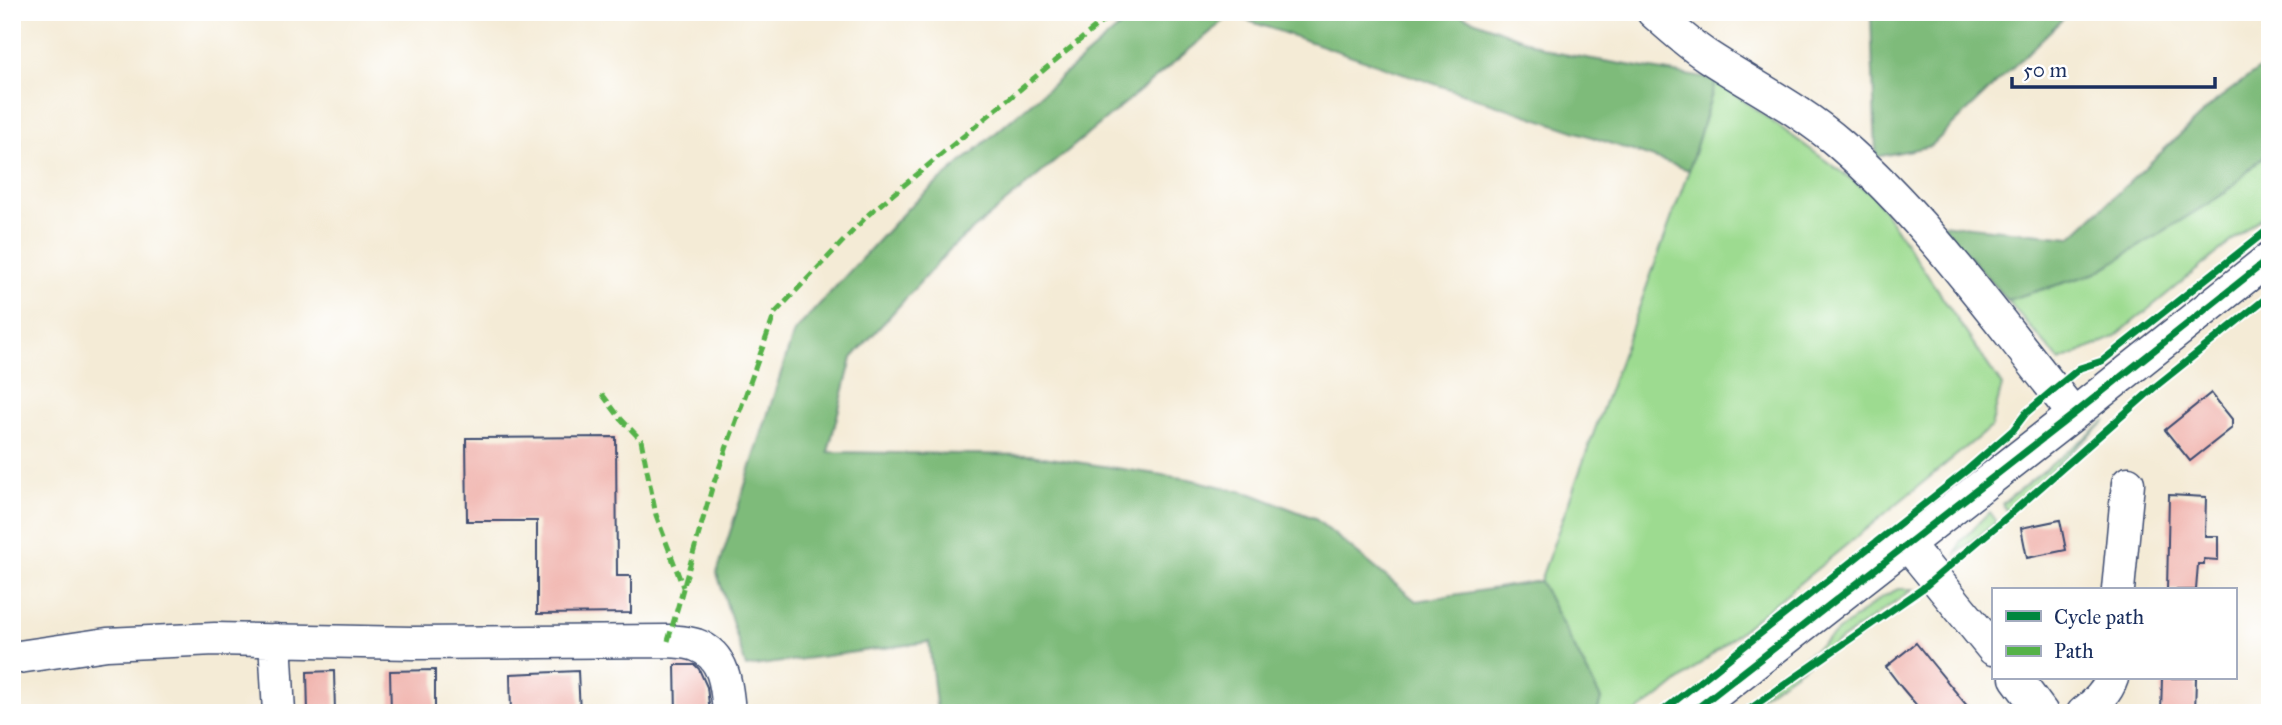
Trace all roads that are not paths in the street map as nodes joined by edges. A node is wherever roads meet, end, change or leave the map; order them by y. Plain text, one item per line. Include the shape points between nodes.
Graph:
1 (1653, 12) edge
2 (2270, 258) edge
3 (2074, 414) junction
4 (2128, 483) dead end
5 (1907, 544) junction
6 (2118, 588) edge
7 (275, 640) junction
8 (1992, 648) edge
9 (12, 658) edge
10 (2017, 680) edge
11 (2111, 680) edge
12 (279, 713) edge
13 (729, 713) edge
14 (1691, 713) edge
15 (2042, 713) edge
16 (2083, 713) edge

1 - 3 street via 1704,54 1807,118 1864,166 1956,268
2 - 3 street
3 - 5 street
4 - 6 street
5 - 8 street
5 - 14 street
7 - 9 street via 107,644
7 - 12 street
7 - 13 street via 695,644 720,664
10 - 15 street
11 - 16 street via 2097,703

